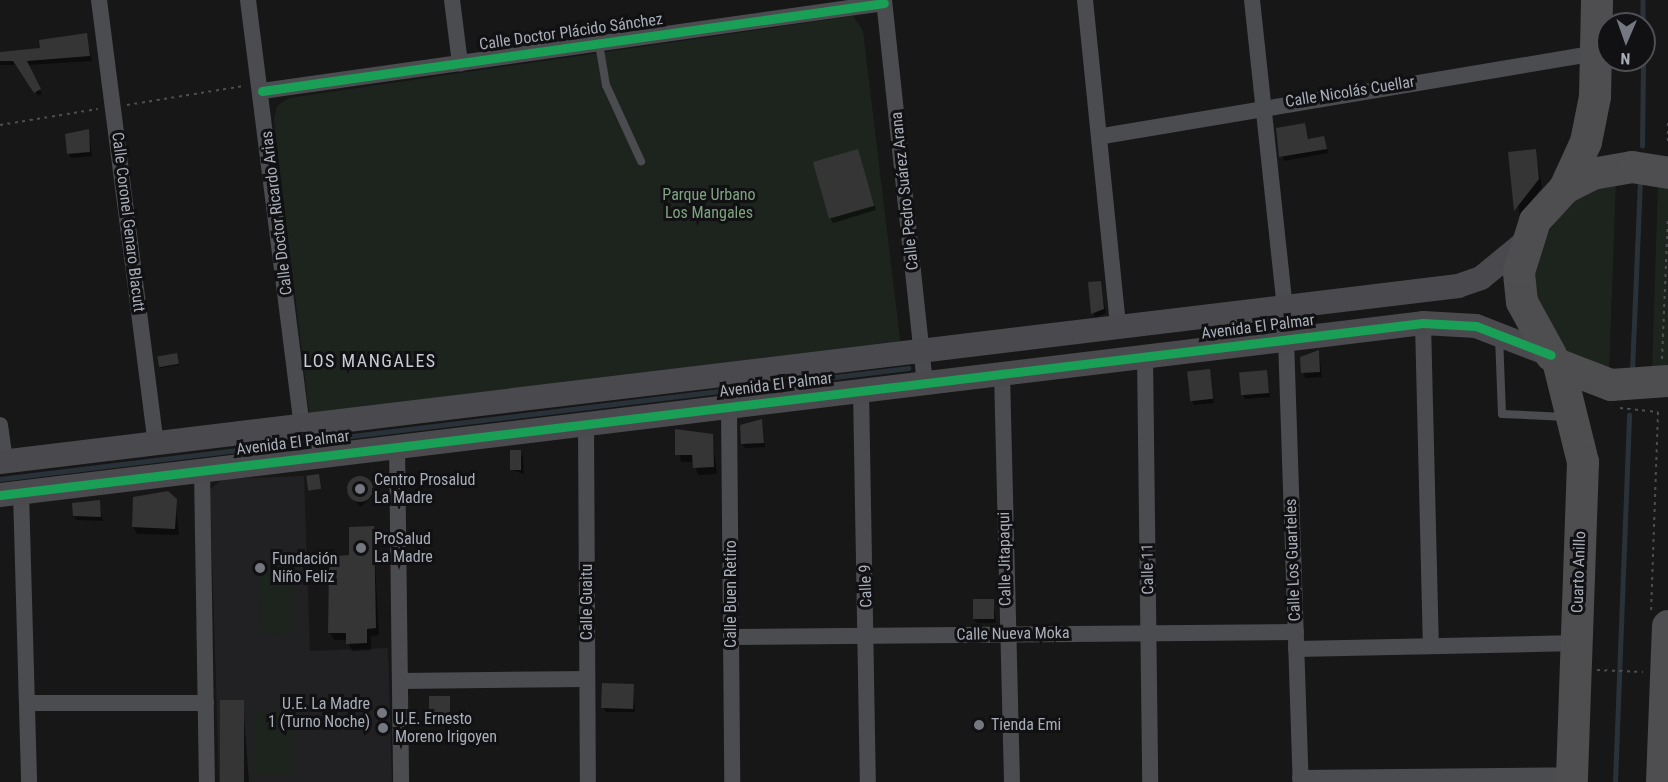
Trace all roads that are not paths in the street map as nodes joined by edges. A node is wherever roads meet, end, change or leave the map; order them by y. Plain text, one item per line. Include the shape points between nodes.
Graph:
1 (99, 0) edge
2 (248, 0) edge
3 (452, 0) edge
4 (1085, 0) edge
5 (1252, 0) edge
6 (884, 1) edge
7 (599, 44) junction
8 (1596, 53) edge
9 (1596, 61) edge
10 (460, 63) junction
11 (262, 92) junction
12 (1266, 105) junction
13 (1103, 136) junction
14 (641, 161) dead end
15 (1667, 162) edge
16 (1565, 188) junction
17 (1525, 242) junction
18 (1314, 304) junction
19 (1285, 307) junction
20 (1423, 323) junction
21 (1118, 327) junction
22 (1499, 333) junction
23 (1318, 335) junction
24 (1286, 339) junction
25 (922, 351) junction
26 (1145, 356) junction
27 (1555, 360) junction
28 (1002, 373) junction
29 (924, 382) junction
30 (1662, 383) edge
31 (861, 390) junction
32 (622, 404) junction
33 (729, 407) junction
34 (1576, 417) junction
35 (586, 422) junction
36 (0, 425) edge
37 (302, 426) junction
38 (156, 443) junction
39 (398, 445) junction
40 (255, 447) junction
41 (3, 462) edge
42 (202, 470) junction
43 (10, 494) edge
44 (1659, 620) edge
45 (1148, 633) junction
46 (1006, 635) junction
47 (867, 636) junction
48 (731, 637) junction
49 (1296, 640) junction
50 (1431, 645) junction
51 (1584, 656) junction
52 (587, 679) junction
53 (400, 681) junction
54 (1667, 699) edge
55 (27, 702) junction
56 (206, 703) junction
57 (1572, 778) edge
58 (1300, 780) edge
59 (29, 782) edge
60 (207, 782) edge
61 (401, 782) edge
62 (588, 782) edge
63 (732, 782) edge
64 (868, 782) edge
65 (1012, 782) edge
66 (1150, 782) edge
67 (1662, 782) edge

1 - 38 street, Calle Coronel Genaro Blacutt
2 - 11 street, Calle Doctor Ricardo Arias
3 - 10 street
4 - 13 street
5 - 12 street
6 - 7 street, Calle Doctor Plácido Sánchez
6 - 25 street, Calle Pedro Suárez Arana
7 - 10 street, Calle Doctor Plácido Sánchez
7 - 14 lane via 606,85
8 - 12 street, Calle Nicolás Cuellar
9 - 16 highway via 1586,142
10 - 11 street, Calle Doctor Plácido Sánchez
11 - 37 street, Calle Doctor Ricardo Arias
12 - 13 street, Calle Nicolás Cuellar
12 - 19 street
13 - 21 street
15 - 16 highway via 1615,168
16 - 17 highway, Cuarto Anillo via 1535,221
17 - 18 street, Avenida El Palmar via 1481,278 1458,286
17 - 27 highway, Cuarto Anillo via 1519,272 1522,302
18 - 19 street, Avenida El Palmar
18 - 23 street via 1321,316
19 - 21 street, Avenida El Palmar
20 - 22 street, Avenida El Palmar via 1462,324
20 - 23 street, Avenida El Palmar
20 - 50 street
21 - 25 street, Avenida El Palmar
22 - 27 street, Avenida El Palmar
22 - 34 lane via 1502,414
23 - 24 street, Avenida El Palmar
24 - 26 street, Avenida El Palmar
24 - 49 street, Calle Los Guarteles
25 - 29 street, Calle Pedro Suárez Arana
25 - 32 street, Avenida El Palmar
26 - 28 street, Avenida El Palmar
26 - 45 street, Calle 11
27 - 30 highway via 1614,397
27 - 34 highway, Cuarto Anillo
28 - 29 street, Avenida El Palmar
28 - 46 street, Calle Jitapaqui
29 - 31 street, Avenida El Palmar
31 - 33 street, Avenida El Palmar
31 - 47 street, Calle 9
32 - 33 street, Avenida El Palmar
32 - 35 street, Avenida El Palmar
32 - 37 street, Avenida El Palmar
33 - 48 street, Calle Buen Retiro
34 - 51 highway, Cuarto Anillo via 1583,462
35 - 39 street, Avenida El Palmar
35 - 52 street, Calle Guaitu
36 - 41 street
37 - 40 street, Avenida El Palmar
38 - 40 street, Avenida El Palmar
38 - 41 street, Avenida El Palmar
39 - 40 street, Avenida El Palmar
39 - 53 street
40 - 42 street, Avenida El Palmar
42 - 43 street, Avenida El Palmar
42 - 56 street
43 - 55 street
44 - 54 highway
45 - 46 street, Calle Nueva Moka
45 - 49 street, Calle Nueva Moka
45 - 66 street, Calle 11
46 - 47 street, Calle Nueva Moka
46 - 65 street, Calle Jitapaqui
47 - 48 street, Calle Nueva Moka
47 - 64 street, Calle 9
48 - 63 street, Calle Buen Retiro
49 - 50 street, Calle Nueva Moka
49 - 58 street, Calle Los Guarteles
50 - 51 street, Calle Nueva Moka
51 - 57 highway, Cuarto Anillo
52 - 53 street
52 - 62 street, Calle Guaitu
53 - 61 street
54 - 67 highway
55 - 56 street
55 - 59 street
56 - 60 street
57 - 58 street

